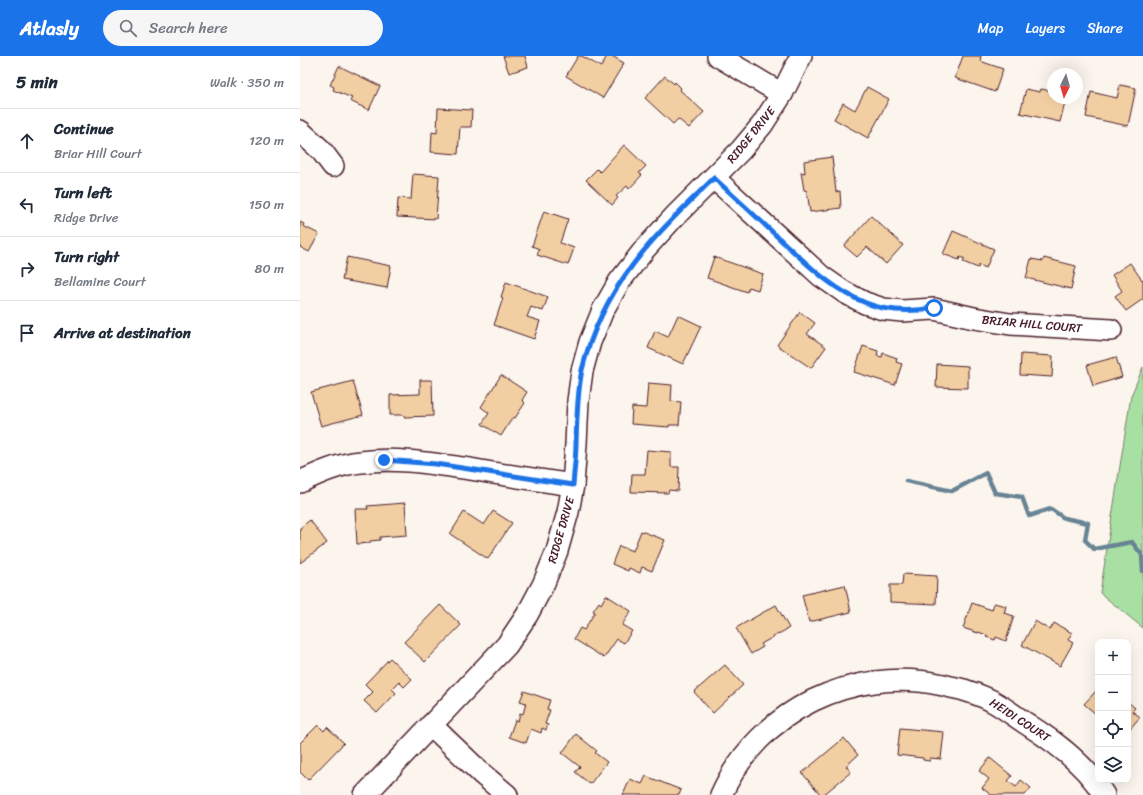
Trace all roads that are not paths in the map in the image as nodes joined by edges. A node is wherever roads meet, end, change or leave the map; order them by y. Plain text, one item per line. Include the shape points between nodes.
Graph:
1 (718, 56) edge
2 (801, 56) edge
3 (782, 94) junction
4 (300, 131) edge
5 (333, 166) dead end
6 (714, 178) junction
7 (1111, 330) dead end
8 (300, 482) edge
9 (573, 485) junction
10 (431, 726) junction
11 (365, 795) edge
12 (507, 795) edge
13 (721, 795) edge
14 (1104, 795) edge

1 - 3 street
2 - 3 street, RIDGE DRIVE
3 - 6 street, RIDGE DRIVE via 762,125
4 - 5 street via 321,150
6 - 7 street, BRIAR HILL COURT via 821,276 865,303 883,309 902,311 934,308 1010,324
6 - 9 street, RIDGE DRIVE via 644,250 603,310 582,371
8 - 9 street via 337,467 384,460 436,464
9 - 10 street, RIDGE DRIVE via 557,551 527,615 507,645
10 - 11 street, RIDGE DRIVE
10 - 12 street
13 - 14 street, HEIDI COURT via 726,783 757,740 788,714 814,699 854,685 910,680 963,689 991,700 1058,746 1084,768

